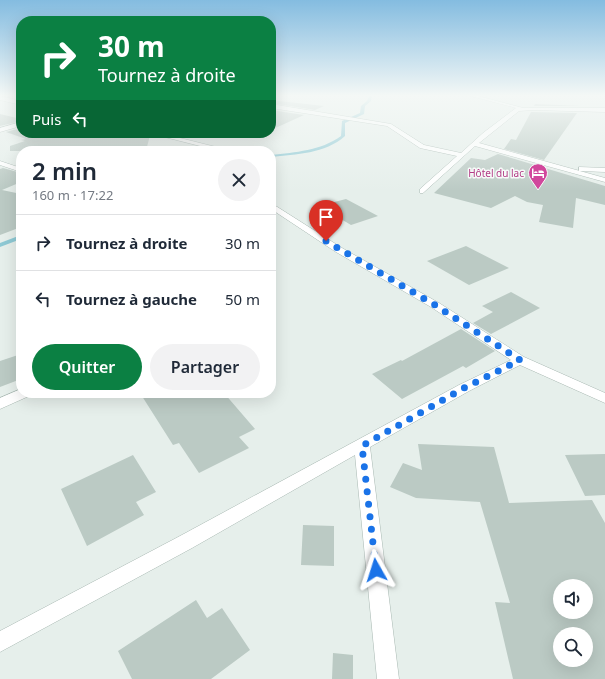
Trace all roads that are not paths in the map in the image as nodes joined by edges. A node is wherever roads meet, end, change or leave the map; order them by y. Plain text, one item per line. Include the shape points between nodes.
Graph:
1 (393, 128) edge
2 (494, 128) edge
3 (173, 138) edge
4 (474, 144) junction
5 (208, 146) edge
6 (461, 155) junction
7 (0, 163) edge
8 (553, 167) junction
9 (16, 168) edge
10 (605, 170) edge
11 (605, 180) edge
12 (423, 192) dead end
13 (276, 208) edge
14 (520, 360) junction
15 (16, 397) edge
16 (605, 398) edge
17 (0, 404) edge
18 (362, 446) junction
19 (0, 642) edge
20 (388, 679) edge

1 - 6 street via 422,147
2 - 4 street
3 - 5 street
4 - 6 street
4 - 8 street
6 - 12 street
7 - 9 street
8 - 10 street
8 - 11 street
13 - 14 street via 339,250 435,305
14 - 16 street
14 - 18 street via 464,388
15 - 17 street
18 - 19 street
18 - 20 street

